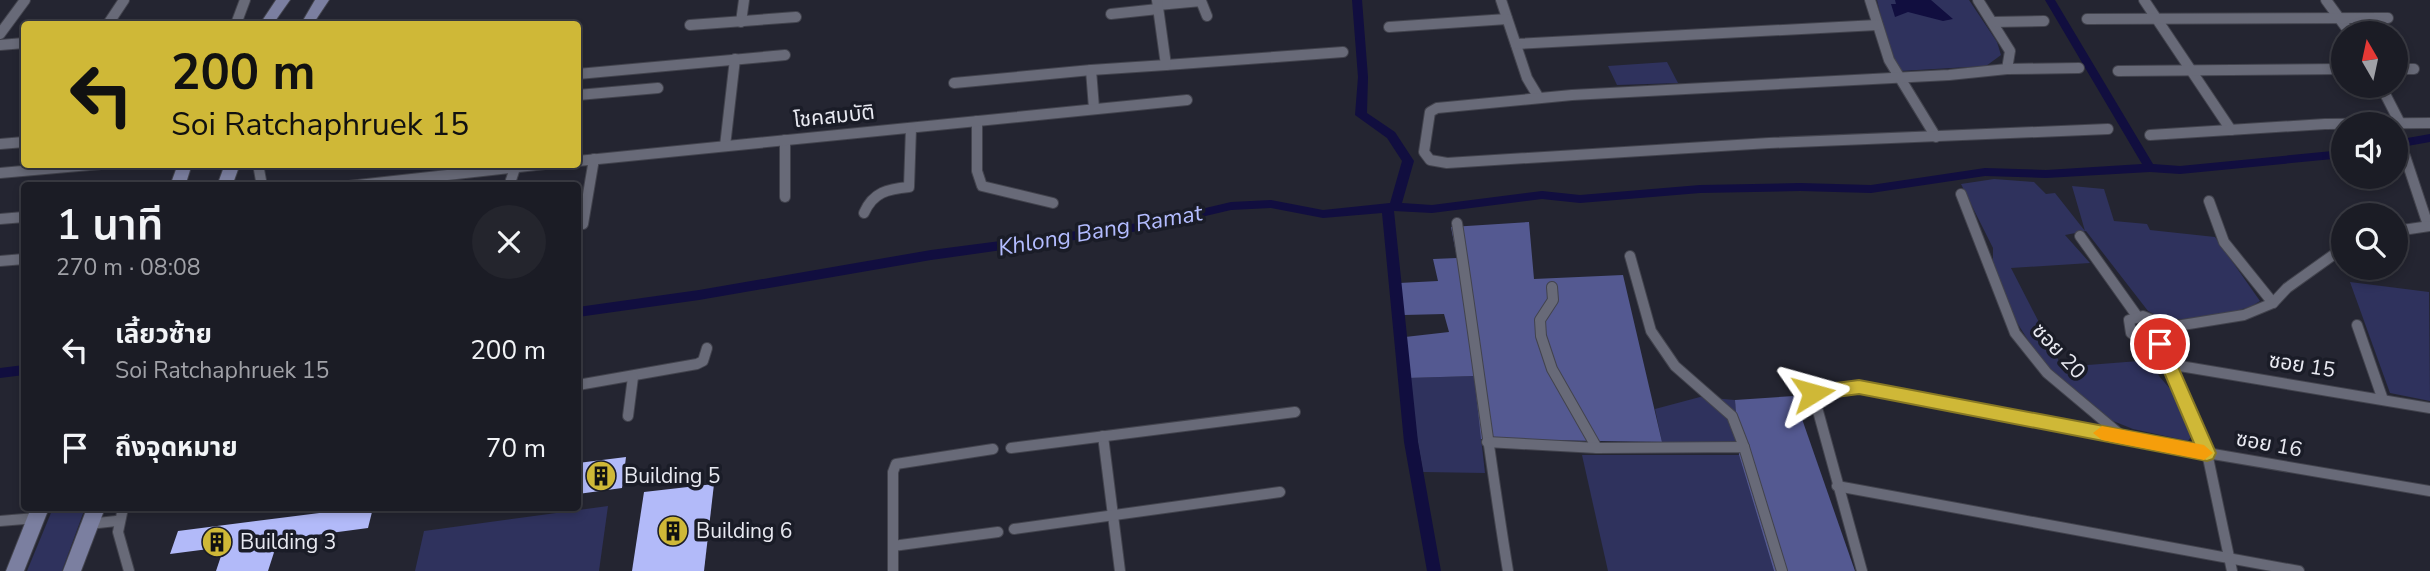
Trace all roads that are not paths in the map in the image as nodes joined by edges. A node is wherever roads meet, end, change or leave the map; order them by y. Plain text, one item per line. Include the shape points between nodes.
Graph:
1 (25, 0) edge
2 (124, 0) edge
3 (245, 0) edge
4 (283, 0) edge
5 (322, 0) edge
6 (744, 0) edge
7 (1501, 0) edge
8 (1870, 0) edge
9 (1978, 0) edge
10 (2144, 0) edge
11 (2326, 0) edge
12 (1157, 5) edge
13 (1111, 14) dead end
14 (1207, 16) dead end
15 (796, 17) dead end
16 (2157, 18) junction
17 (2388, 18) dead end
18 (1507, 19) junction
19 (2087, 19) dead end
20 (2342, 19) junction
21 (110, 21) edge
22 (237, 21) edge
23 (268, 21) edge
24 (309, 21) edge
25 (2044, 21) dead end
26 (741, 22) junction
27 (1993, 22) junction
28 (1877, 24) junction
29 (690, 25) dead end
30 (1389, 27) dead end
31 (0, 34) edge
32 (21, 43) edge
33 (1516, 44) junction
34 (0, 45) edge
35 (1343, 52) dead end
36 (785, 55) dead end
37 (735, 59) junction
38 (1166, 65) junction
39 (2080, 68) dead end
40 (2007, 69) junction
41 (2192, 69) junction
42 (2331, 69) edge
43 (2408, 69) edge
44 (2414, 69) dead end
45 (1091, 70) junction
46 (2118, 71) dead end
47 (581, 74) edge
48 (1899, 78) junction
49 (954, 83) dead end
50 (658, 88) dead end
51 (581, 95) edge
52 (1539, 98) junction
53 (1187, 100) dead end
54 (1094, 108) junction
55 (977, 121) junction
56 (2408, 123) edge
57 (2430, 123) edge
58 (2331, 124) edge
59 (911, 128) junction
60 (2108, 129) dead end
61 (2231, 130) junction
62 (2150, 135) dead end
63 (1936, 137) junction
64 (785, 140) junction
65 (21, 142) edge
66 (0, 144) edge
67 (725, 146) junction
68 (594, 159) junction
69 (581, 161) edge
70 (2408, 165) edge
71 (56, 168) edge
72 (515, 168) joint
73 (0, 173) edge
74 (386, 182) edge
75 (510, 182) edge
76 (909, 187) junction
77 (1961, 194) dead end
78 (785, 197) dead end
79 (908, 200) dead end
80 (2209, 201) dead end
81 (1053, 203) dead end
82 (864, 213) dead end
83 (21, 218) edge
84 (0, 219) edge
85 (1457, 223) dead end
86 (583, 224) dead end
87 (2429, 225) edge
88 (2408, 229) edge
89 (2080, 236) dead end
90 (1630, 256) dead end
91 (2331, 257) edge
92 (21, 259) edge
93 (0, 261) edge
94 (1552, 287) dead end
95 (2273, 303) junction
96 (2137, 316) junction
97 (2357, 326) dead end
98 (2164, 327) junction
99 (2160, 344) junction
100 (707, 348) dead end
101 (2168, 363) junction
102 (634, 377) junction
103 (581, 385) edge
104 (2382, 397) junction
105 (2430, 408) edge
106 (1295, 412) dead end
107 (628, 416) dead end
108 (1103, 436) junction
109 (2124, 437) junction
110 (1487, 442) junction
111 (1744, 447) junction
112 (1011, 448) dead end
113 (1597, 448) junction
114 (993, 449) dead end
115 (2207, 453) junction
116 (1838, 485) junction
117 (2430, 491) edge
118 (1280, 492) dead end
119 (121, 511) edge
120 (38, 513) edge
121 (1113, 515) junction
122 (93, 516) edge
123 (0, 521) edge
124 (116, 521) junction
125 (1014, 529) dead end
126 (998, 532) dead end
127 (893, 546) junction
128 (2230, 565) edge
129 (15, 571) edge
130 (72, 571) edge
131 (129, 571) edge
132 (893, 571) edge
133 (1120, 571) edge
134 (1507, 571) edge
135 (1782, 571) edge
136 (1861, 571) edge
137 (2299, 571) edge

1 - 31 street
2 - 21 street
3 - 22 street
4 - 23 main road
5 - 24 main road
6 - 26 street
7 - 18 street
8 - 28 street
9 - 27 street
10 - 16 street
11 - 20 street
12 - 13 street
12 - 14 street via 1199,1
12 - 38 street
15 - 26 street
16 - 19 street
16 - 20 street
16 - 41 street
17 - 20 street
18 - 30 street
18 - 33 street
25 - 27 street
26 - 29 street
27 - 40 street via 2010,51
28 - 33 street
28 - 48 street
32 - 34 street
33 - 52 street
35 - 38 street
36 - 37 street
37 - 47 street
37 - 67 street
38 - 45 street
39 - 40 street
40 - 48 street
41 - 42 street
41 - 46 street
41 - 61 street
43 - 44 street
45 - 49 street
45 - 54 street
48 - 52 street
48 - 63 street
50 - 51 street
52 - 63 street via 1432,110 1425,155 1447,163
53 - 54 street, โชคสมบัติ
54 - 55 street, โชคสมบัติ
55 - 59 street, โชคสมบัติ
55 - 81 street via 977,171 982,186
56 - 57 street
58 - 61 street
59 - 64 street, โชคสมบัติ
59 - 76 street
60 - 63 street
61 - 62 street
64 - 67 street, โชคสมบัติ
64 - 78 street
65 - 66 street
67 - 68 street, โชคสมบัติ
68 - 69 street, โชคสมบัติ
68 - 86 street
70 - 87 street
71 - 73 street
72 - 74 street
72 - 75 street
76 - 79 street
76 - 82 street via 878,192
77 - 109 street, ซอย 20 via 2015,333 2047,373
80 - 95 street via 2224,242
83 - 84 street
85 - 110 street
87 - 88 street
89 - 96 street
90 - 111 street via 1651,331 1675,366 1732,416
91 - 95 street
92 - 93 street
94 - 113 street via 1553,300 1539,320 1549,366
95 - 98 street via 2244,315
96 - 98 street via 2149,317
96 - 99 street via 2127,324 2131,333 2148,344
97 - 104 street
98 - 99 street via 2167,340
99 - 101 street
100 - 102 street via 697,365
101 - 104 street, ซอย 15
101 - 115 street
102 - 103 street
102 - 107 street
104 - 105 street, ซอย 15
106 - 108 street
108 - 112 street
108 - 121 street
109 - 115 street, ซอย 16
109 - 116 street, ซอย 16 via 1859,387 1813,393
110 - 113 street
110 - 134 street
111 - 113 street
111 - 135 street
114 - 127 street via 896,464
115 - 117 street, ซอย 16
115 - 128 street
116 - 128 street
116 - 136 street
118 - 121 street
119 - 124 street
120 - 123 street
120 - 129 main road
121 - 125 street
121 - 133 street
122 - 124 street
122 - 130 main road
124 - 131 street
126 - 127 street
127 - 132 street
128 - 137 street

